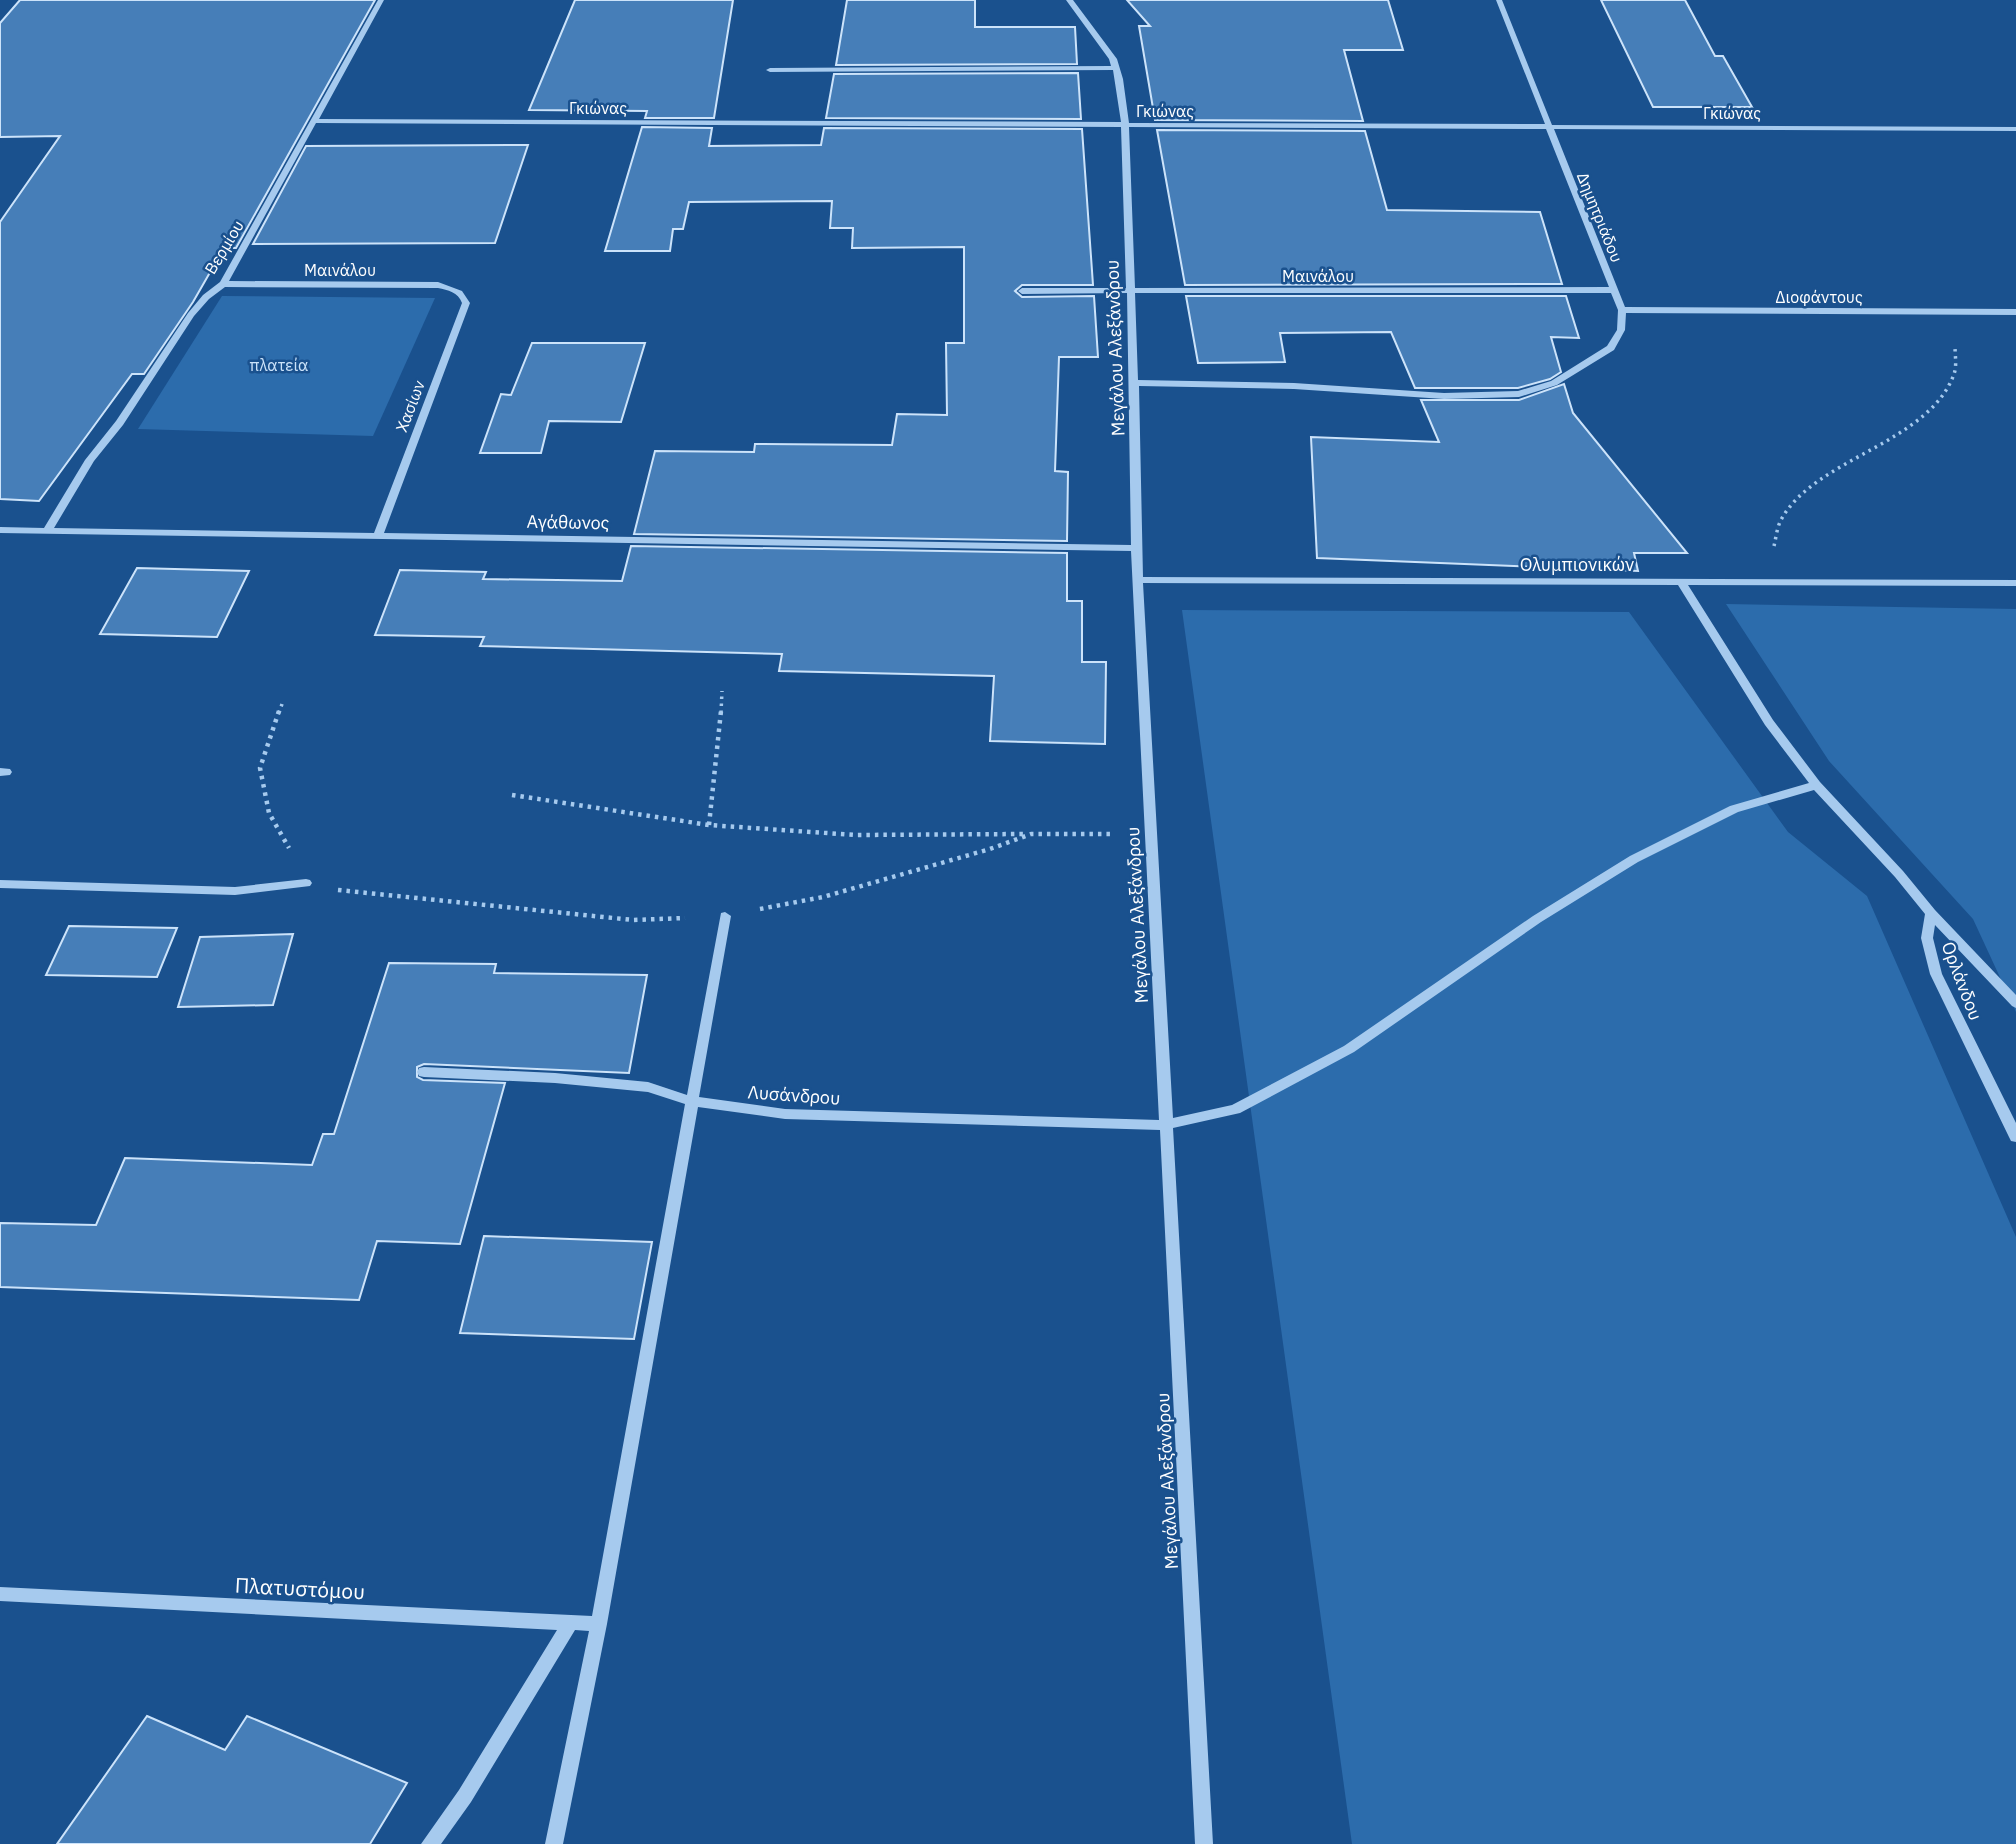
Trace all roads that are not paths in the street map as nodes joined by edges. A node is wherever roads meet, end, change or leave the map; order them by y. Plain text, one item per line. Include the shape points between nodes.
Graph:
1 (381, 0) edge
2 (1069, 0) edge
3 (1499, 0) edge
4 (1116, 68) junction
5 (770, 70) dead end
6 (314, 121) junction
7 (1125, 125) junction
8 (1548, 126) junction
9 (2016, 129) edge
10 (223, 284) junction
11 (457, 290) joint
12 (1614, 290) junction
13 (1022, 291) dead end
14 (1131, 291) junction
15 (1622, 310) junction
16 (2016, 312) edge
17 (1134, 383) junction
18 (0, 530) edge
19 (47, 531) junction
20 (378, 536) junction
21 (1136, 548) junction
22 (1138, 580) junction
23 (1681, 582) junction
24 (2016, 583) edge
25 (1816, 785) junction
26 (306, 883) road end
27 (0, 884) edge
28 (1931, 913) junction
29 (725, 916) road end
30 (2016, 1003) edge
31 (424, 1072) dead end
32 (691, 1101) junction
33 (1164, 1125) junction
34 (2016, 1137) edge
35 (0, 1594) edge
36 (570, 1623) junction
37 (599, 1624) junction
38 (430, 1844) edge
39 (554, 1844) edge
40 (1204, 1844) edge

1 - 6 street, Βερμίου
2 - 4 street, Μεγάλου Αλεξάνδρου
3 - 8 street, Δημητριάδου
4 - 5 street
4 - 7 street, Μεγάλου Αλεξάνδρου
6 - 7 street, Γκιώνας
6 - 10 street, Βερμίου
7 - 8 street, Γκιώνας
7 - 14 street, Μεγάλου Αλεξάνδρου
8 - 9 street, Γκιώνας
8 - 12 street, Δημητριάδου
10 - 11 street, Μαινάλου via 438,285
10 - 19 street, Βερμίου via 191,315 90,460
11 - 20 street, Χασίων via 466,303
12 - 14 street, Μαινάλου
12 - 15 street, Δημητριάδου
13 - 14 street, Μαινάλου
14 - 17 street, Μεγάλου Αλεξάνδρου
15 - 16 street, Διοφάντους
15 - 17 street via 1621,330 1611,348 1554,383 1519,394 1444,396 1294,386
17 - 21 street, Μεγάλου Αλεξάνδρου
18 - 19 street, Αγάθωνος
19 - 20 street, Αγάθωνος
20 - 21 street, Αγάθωνος
21 - 22 street, Μεγάλου Αλεξάνδρου
22 - 23 street, Ολυμπιονικών
22 - 33 street, Μεγάλου Αλεξάνδρου
23 - 24 street, Ολυμπιονικών
23 - 25 street
25 - 28 street
25 - 33 street, Λυσάνδρου via 1734,809 1634,859 1537,919 1349,1049 1235,1110
26 - 27 street via 235,891
28 - 30 street
28 - 34 street, Ορλάνδου via 1927,938 1936,974
29 - 32 street
31 - 32 street, Λυσάνδρου via 648,1087
32 - 33 street, Λυσάνδρου via 797,1115
32 - 37 street
33 - 40 street, Μεγάλου Αλεξάνδρου
35 - 36 street, Πλατυστόμου
36 - 37 street, Πλατυστόμου
36 - 38 street via 465,1796
37 - 39 street

